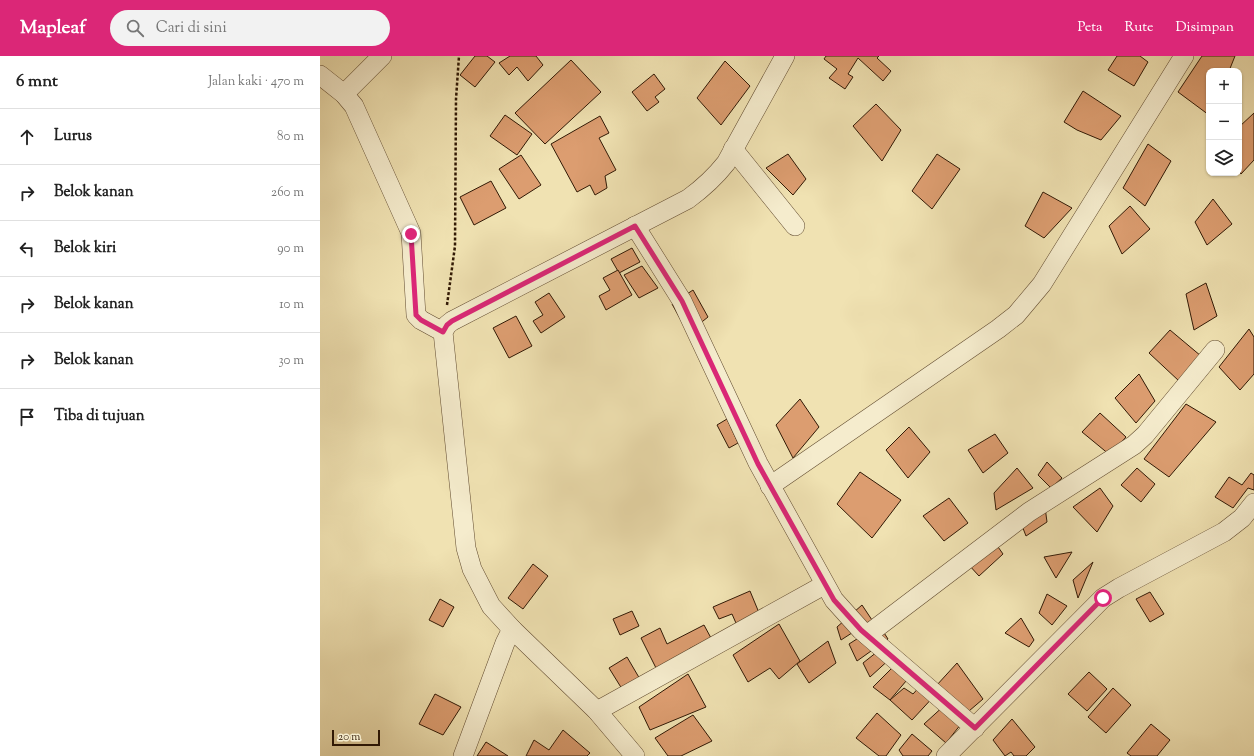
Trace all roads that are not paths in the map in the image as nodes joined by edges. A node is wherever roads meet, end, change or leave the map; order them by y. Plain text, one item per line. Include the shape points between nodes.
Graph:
1 (382, 56) edge
2 (785, 56) edge
3 (1184, 56) edge
4 (320, 75) edge
5 (344, 94) junction
6 (733, 149) junction
7 (635, 226) junction
8 (795, 226) dead end
9 (443, 332) junction
10 (1215, 350) dead end
11 (770, 486) junction
12 (1254, 503) edge
13 (824, 585) junction
14 (512, 629) junction
15 (867, 635) junction
16 (597, 711) junction
17 (975, 728) junction
18 (463, 756) edge
19 (635, 756) edge
20 (946, 756) edge

1 - 5 street
2 - 6 street
3 - 11 street via 1042,284 1016,315
4 - 5 street
5 - 9 street via 354,106 411,234 416,315
6 - 7 street via 726,163 702,189
6 - 8 street
7 - 9 street via 452,321
7 - 11 street via 692,320 744,436
9 - 14 street via 466,548 472,569 491,606
10 - 15 street via 1134,445 1029,512
11 - 13 street
12 - 17 street via 1242,518 1224,532 1103,598
13 - 15 street via 846,615
13 - 16 street
14 - 16 street
14 - 18 street
15 - 17 street
16 - 19 street
17 - 20 street

